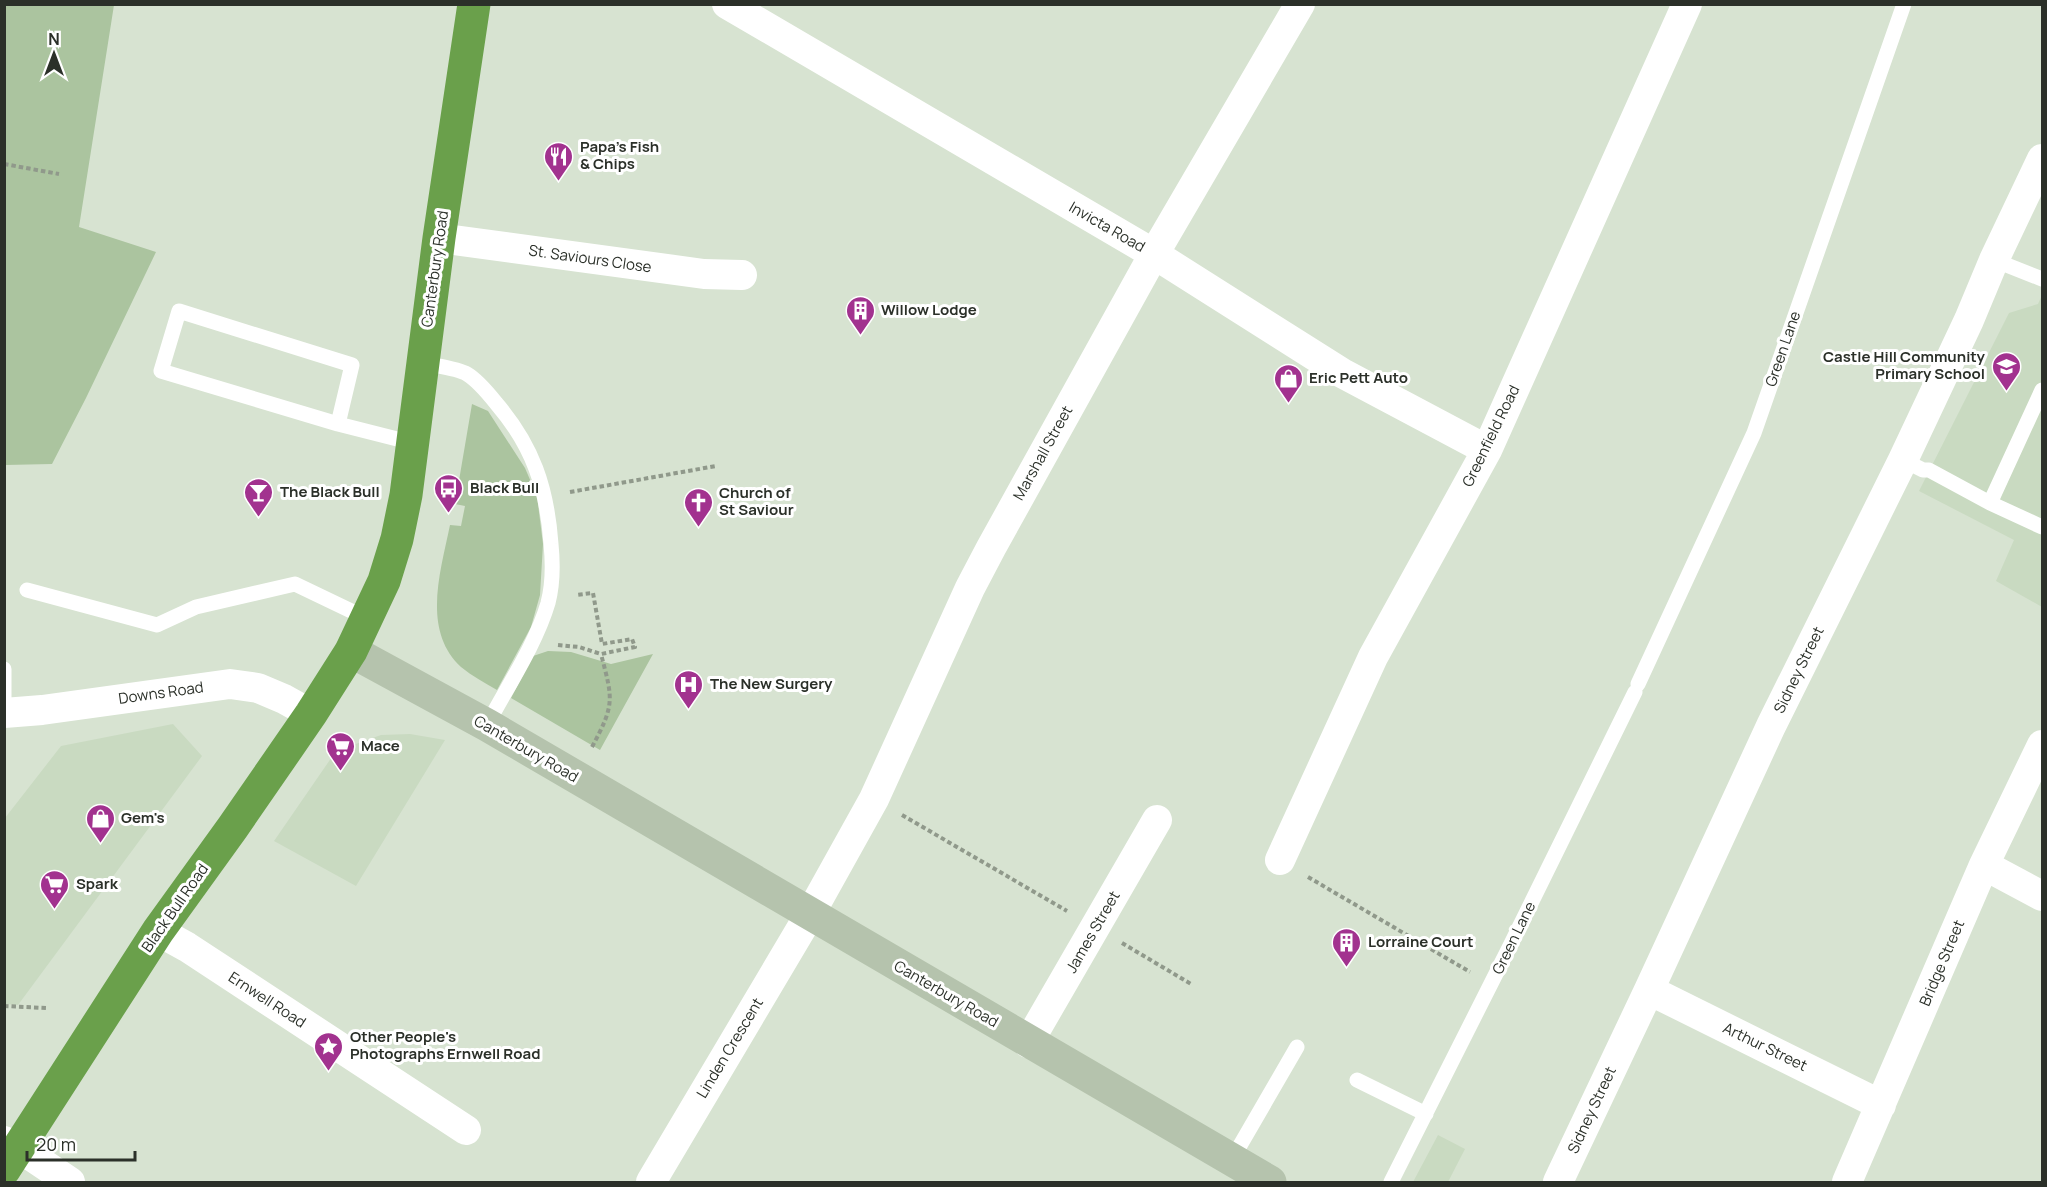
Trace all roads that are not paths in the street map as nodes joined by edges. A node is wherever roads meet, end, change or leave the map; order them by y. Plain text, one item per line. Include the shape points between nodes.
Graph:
1 (474, 4) edge
2 (727, 4) edge
3 (1687, 4) edge
4 (1904, 4) edge
5 (1298, 5) edge
6 (2043, 159) edge
7 (439, 238) junction
8 (1154, 254) junction
9 (1994, 260) junction
10 (742, 275) dead end
11 (2043, 279) edge
12 (423, 363) junction
13 (2043, 390) edge
14 (338, 424) junction
15 (413, 443) junction
16 (1487, 450) junction
17 (1903, 460) junction
18 (1990, 503) junction
19 (2043, 527) edge
20 (27, 590) dead end
21 (368, 619) junction
22 (351, 651) junction
23 (4, 669) edge
24 (4, 705) edge
25 (4, 713) edge
26 (311, 714) junction
27 (487, 725) junction
28 (2043, 745) edge
29 (1157, 820) dead end
30 (1280, 861) road end
31 (1984, 865) junction
32 (2043, 896) edge
33 (810, 914) junction
34 (158, 931) junction
35 (1650, 990) junction
36 (1028, 1042) junction
37 (1297, 1047) dead end
38 (1357, 1080) dead end
39 (1881, 1105) junction
40 (1426, 1114) junction
41 (466, 1130) dead end
42 (9, 1152) edge
43 (1231, 1161) junction
44 (70, 1182) edge
45 (654, 1182) edge
46 (1270, 1182) edge
47 (1391, 1182) edge
48 (1558, 1182) edge
49 (1847, 1182) edge

1 - 7 highway, Canterbury Road
2 - 8 street, Invicta Road
3 - 16 street, Greenfield Road
4 - 40 lane, Green Lane via 1754,434 1636,688
5 - 8 street, Marshall Street
6 - 9 street, Sidney Street
7 - 10 street, St. Saviours Close via 704,274
7 - 12 highway, Canterbury Road
8 - 16 street, Invicta Road via 1342,373
8 - 33 street, Marshall Street via 969,588 874,799
9 - 11 lane
9 - 17 street, Sidney Street
12 - 15 highway, Canterbury Road
12 - 27 lane via 466,374 490,395 514,423 546,496 552,557 549,599
13 - 18 lane
14 - 14 lane via 160,371 179,311 352,365
14 - 15 lane
15 - 21 highway, Canterbury Road via 397,539
16 - 30 street, Greenfield Road via 1373,657
17 - 18 lane
17 - 35 street, Sidney Street via 1771,726
18 - 19 lane
20 - 21 lane via 157,625 196,607 295,584
21 - 22 highway, Canterbury Road
22 - 26 highway, Black Bull Road
22 - 27 street, Canterbury Road
23 - 24 lane
25 - 26 street, Downs Road via 230,684 258,688
26 - 34 highway, Black Bull Road
27 - 33 street, Canterbury Road
28 - 31 street, Bridge Street
29 - 36 street, James Street
31 - 32 street
31 - 39 street, Bridge Street
33 - 36 street, Canterbury Road
33 - 45 street, Linden Crescent
34 - 41 street, Ernwell Road
34 - 42 highway, Black Bull Road
35 - 39 street, Arthur Street
35 - 48 street, Sidney Street
36 - 43 street, Canterbury Road
37 - 43 lane
38 - 40 lane
39 - 49 street, Bridge Street
40 - 47 lane, Green Lane
42 - 44 street
43 - 46 street, Canterbury Road

